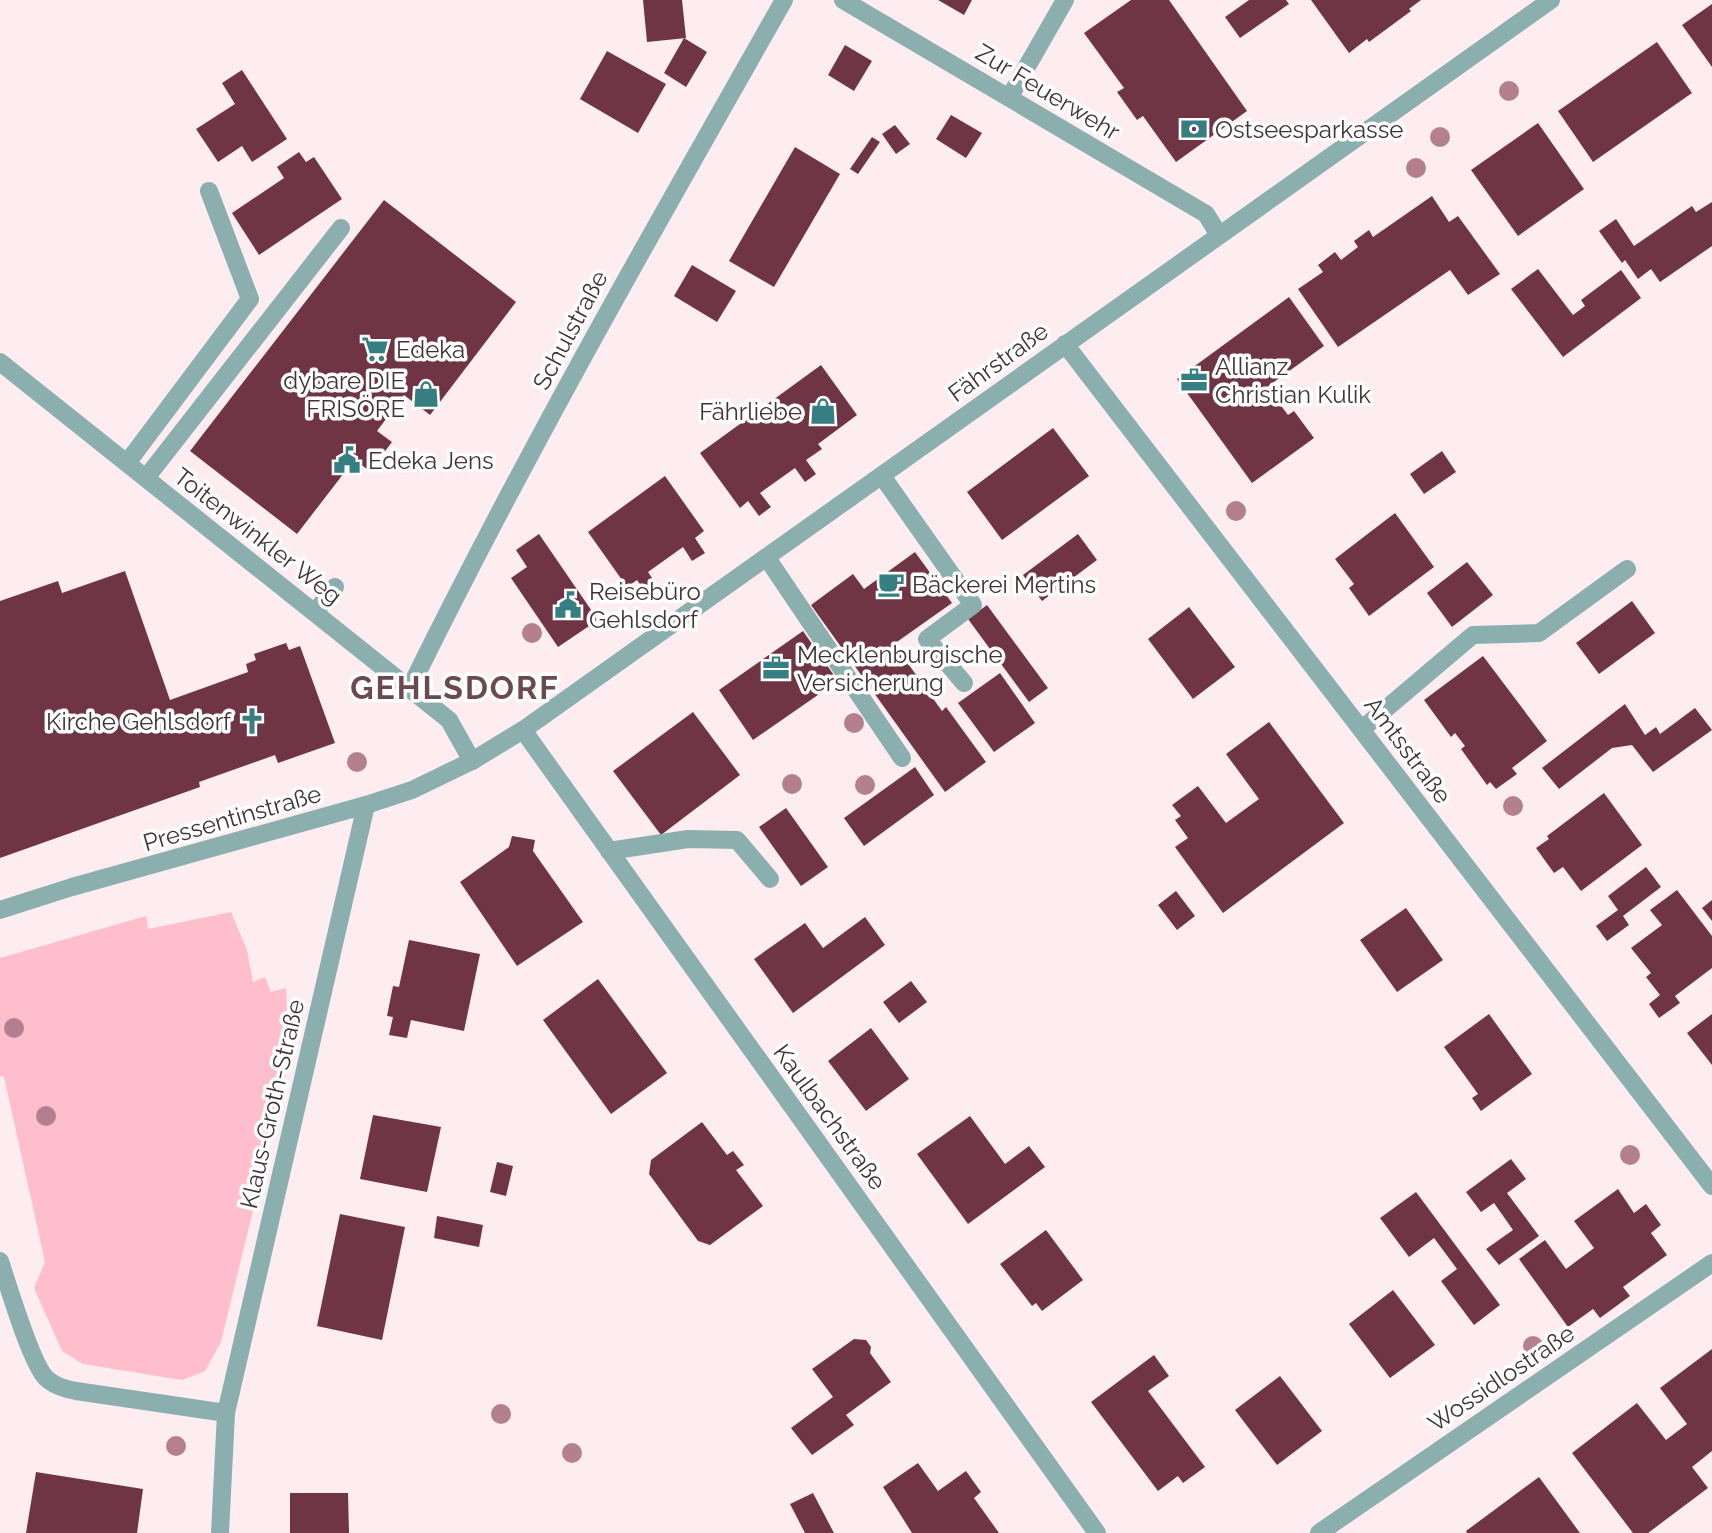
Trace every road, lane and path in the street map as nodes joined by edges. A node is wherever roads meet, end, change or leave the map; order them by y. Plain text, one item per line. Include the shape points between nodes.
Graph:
1 (784, 0) edge
2 (843, 0) edge
3 (1065, 0) edge
4 (1551, 0) edge
5 (1009, 98) junction
6 (209, 191) dead end
7 (341, 228) dead end
8 (1219, 234) junction
9 (1065, 344) junction
10 (0, 362) edge
11 (127, 463) junction
12 (882, 475) junction
13 (146, 478) junction
14 (766, 558) junction
15 (1627, 569) dead end
16 (335, 587) dead end
17 (315, 612) junction
18 (964, 683) dead end
19 (410, 688) junction
20 (1362, 729) junction
21 (523, 730) junction
22 (902, 758) dead end
23 (472, 761) junction
24 (366, 805) junction
25 (609, 851) junction
26 (770, 878) dead end
27 (0, 910) edge
28 (1712, 1186) edge
29 (0, 1261) edge
30 (1712, 1263) edge
31 (226, 1413) junction
32 (220, 1533) edge
33 (1097, 1533) edge
34 (1319, 1533) edge

1 - 19 street, Schulstraße via 620,288
2 - 5 street, Zur Feuerwehr
3 - 5 street
4 - 8 street, Fährstraße
5 - 8 street, Zur Feuerwehr via 1206,214
6 - 11 street via 250,299
7 - 13 street
8 - 9 street, Fährstraße
9 - 12 street, Fährstraße
9 - 20 street, Amtsstraße
10 - 11 street, Toitenwinkler Weg
11 - 13 street, Toitenwinkler Weg
12 - 14 street, Fährstraße
12 - 18 street via 973,605 928,639
13 - 17 street, Toitenwinkler Weg
14 - 21 street, Fährstraße
14 - 22 street
15 - 20 street via 1539,633 1473,635
16 - 17 street
17 - 19 street, Toitenwinkler Weg
19 - 23 street, Toitenwinkler Weg via 449,720
20 - 28 street, Amtsstraße
21 - 23 street, Fährstraße
21 - 25 street, Kaulbachstraße
23 - 24 street, Pressentinstraße via 412,790
24 - 27 street, Pressentinstraße
24 - 31 street, Klaus-Groth-Straße
25 - 26 street via 688,839 737,840
25 - 33 street, Kaulbachstraße
29 - 31 street via 31,1350 46,1378 76,1391
30 - 34 street, Wossidlostraße
31 - 32 street, Klaus-Groth-Straße

